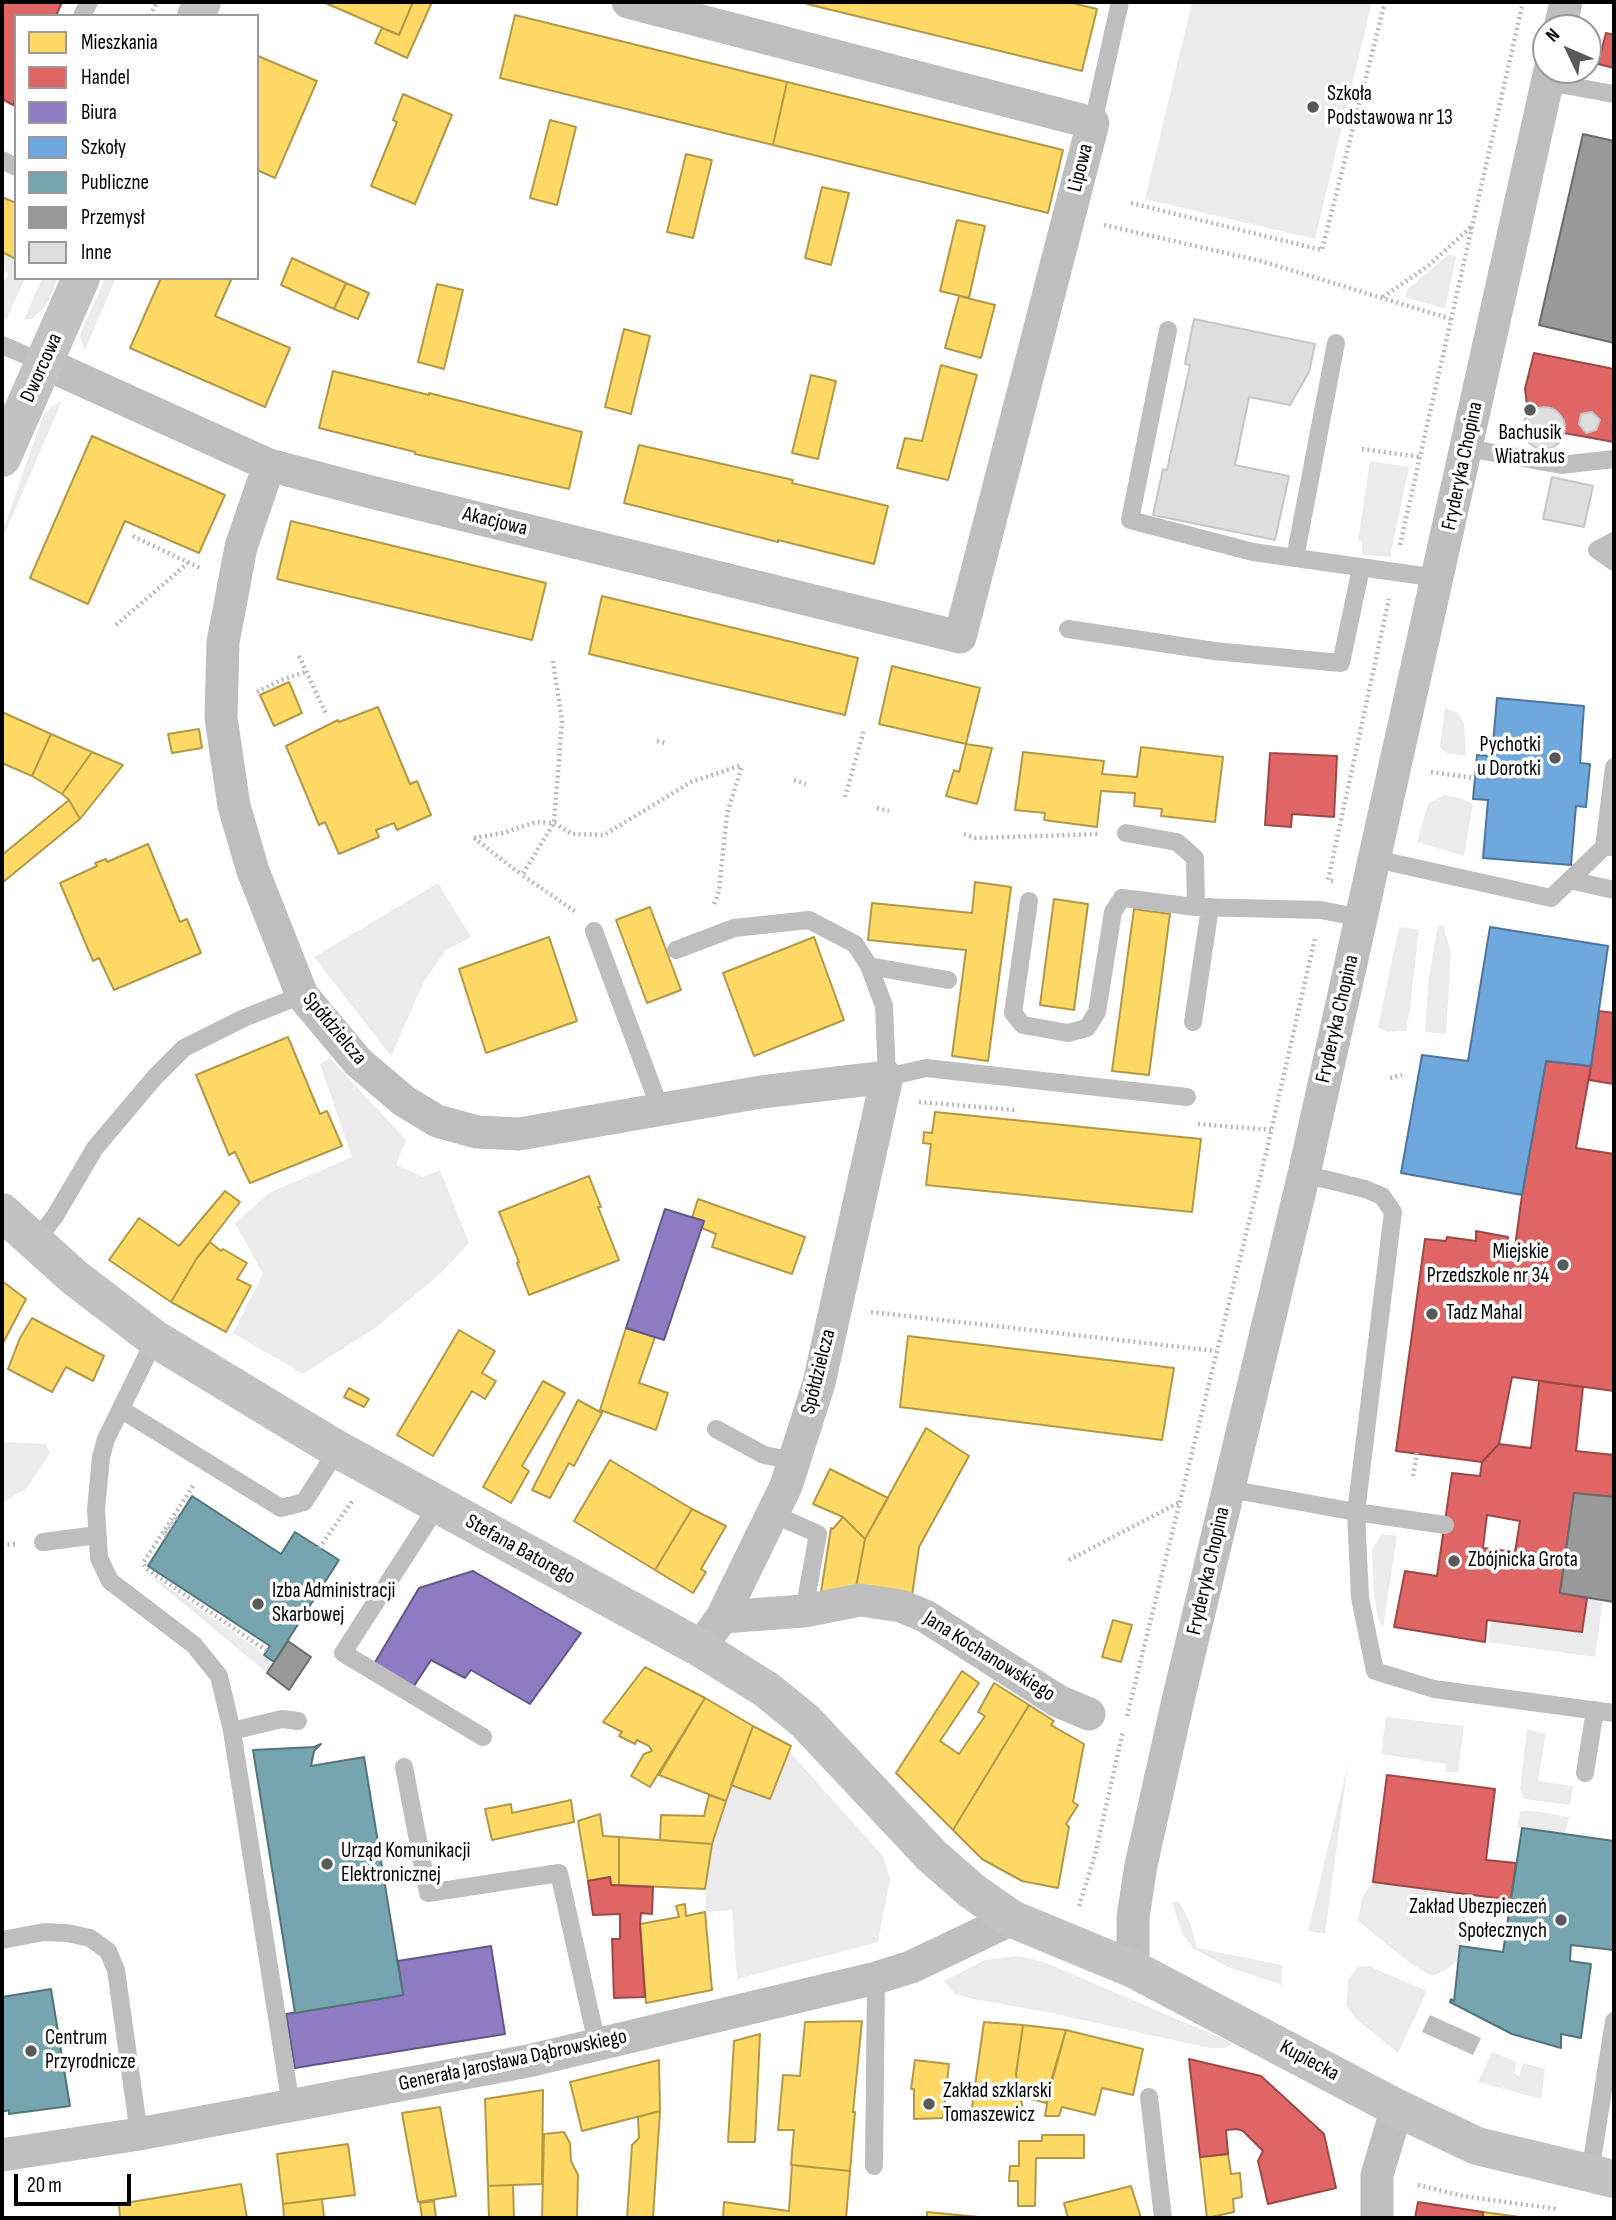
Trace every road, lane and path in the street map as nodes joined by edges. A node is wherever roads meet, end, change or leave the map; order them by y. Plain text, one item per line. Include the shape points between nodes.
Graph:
1 (628, 2) edge
2 (1120, 2) edge
3 (1385, 2) edge
4 (1523, 2) edge
5 (1547, 84) edge
6 (1578, 84) edge
7 (1614, 94) edge
8 (1093, 123) junction
9 (1131, 202) dead end
10 (1472, 225) junction
11 (1111, 226) dead end
12 (80, 280) edge
13 (1383, 297) junction
14 (1451, 319) junction
15 (1168, 330) dead end
16 (1336, 343) dead end
17 (2, 345) edge
18 (44, 363) junction
19 (1362, 449) dead end
20 (1467, 449) junction
21 (1420, 457) junction
22 (2, 458) edge
23 (1614, 459) edge
24 (270, 465) junction
25 (133, 536) dead end
26 (1614, 541) edge
27 (1295, 558) junction
28 (1614, 562) edge
29 (188, 563) junction
30 (1361, 568) junction
31 (1394, 573) junction
32 (1438, 578) junction
33 (234, 585) junction
34 (116, 625) dead end
35 (1068, 629) dead end
36 (960, 637) joint
37 (299, 656) dead end
38 (553, 661) dead end
39 (306, 672) junction
40 (222, 709) junction
41 (327, 716) dead end
42 (864, 730) dead end
43 (657, 741) dead end
44 (666, 743) dead end
45 (1614, 767) edge
46 (1426, 772) dead end
47 (1475, 778) dead end
48 (794, 780) dead end
49 (806, 784) dead end
50 (845, 797) dead end
51 (877, 808) dead end
52 (889, 811) dead end
53 (554, 823) junction
54 (964, 834) dead end
55 (1126, 834) joint
56 (1609, 847) edge
57 (1374, 859) junction
58 (522, 875) junction
59 (1328, 880) junction
60 (1570, 880) junction
61 (1614, 890) edge
62 (1029, 901) dead end
63 (1364, 905) junction
64 (1203, 907) junction
65 (1321, 910) junction
66 (594, 931) joint
67 (697, 941) junction
68 (676, 950) dead end
69 (869, 966) junction
70 (948, 980) dead end
71 (302, 995) junction
72 (1193, 1021) dead end
73 (1402, 1075) dead end
74 (887, 1077) junction
75 (1390, 1078) dead end
76 (1186, 1097) dead end
77 (661, 1111) junction
78 (1304, 1174) junction
79 (2, 1212) edge
80 (34, 1243) junction
81 (835, 1308) junction
82 (155, 1339) junction
83 (1216, 1351) junction
84 (123, 1407) junction
85 (716, 1429) dead end
86 (335, 1448) junction
87 (1417, 1453) dead end
88 (794, 1461) junction
89 (209, 1462) junction
90 (1413, 1476) dead end
91 (1229, 1489) junction
92 (357, 1494) dead end
93 (1178, 1503) junction
94 (438, 1505) junction
95 (1356, 1512) junction
96 (773, 1514) junction
97 (173, 1517) junction
98 (1445, 1525) dead end
99 (97, 1535) junction
100 (166, 1537) dead end
101 (43, 1542) dead end
102 (319, 1548) dead end
103 (1069, 1560) dead end
104 (804, 1611) junction
105 (722, 1617) junction
106 (700, 1648) junction
107 (267, 1651) dead end
108 (1595, 1710) junction
109 (1614, 1713) edge
110 (1089, 1714) dead end
111 (298, 1721) dead end
112 (232, 1731) junction
113 (483, 1737) dead end
114 (404, 1767) dead end
115 (1585, 1773) dead end
116 (1095, 1855) junction
117 (1141, 1865) junction
118 (1077, 1909) dead end
119 (1012, 1919) junction
120 (2, 1940) edge
121 (1133, 1969) junction
122 (876, 1978) junction
123 (1614, 2021) edge
124 (597, 2044) junction
125 (1149, 2097) dead end
126 (291, 2106) junction
127 (1397, 2108) junction
128 (139, 2134) junction
129 (2, 2155) edge
130 (874, 2166) dead end
131 (1602, 2176) edge
132 (1418, 2185) dead end
133 (1559, 2209) dead end
134 (1163, 2218) edge
135 (1377, 2218) edge

1 - 8 street, Lipowa
2 - 8 lane
3 - 9 path via 1322,250
4 - 10 path
5 - 20 street, Fryderyka Chopina
6 - 7 lane
8 - 36 street, Lipowa
10 - 13 path via 1428,266
10 - 14 path
11 - 13 path via 1261,261
12 - 18 street, Dworcowa
13 - 14 path
14 - 21 path
15 - 27 lane via 1130,520 1253,552
16 - 27 lane
17 - 18 lane
18 - 22 street, Dworcowa
18 - 24 street, Akacjowa
19 - 21 path
20 - 23 lane via 1561,465
20 - 32 street, Fryderyka Chopina
21 - 31 path
24 - 33 street, Spółdzielcza via 241,547
24 - 36 street, Akacjowa
25 - 29 path
26 - 28 lane via 1597,550
27 - 30 lane
29 - 33 path
29 - 34 path
30 - 31 lane
30 - 35 lane via 1342,663 1214,651
31 - 32 lane
31 - 59 path
32 - 57 street, Fryderyka Chopina
33 - 40 street, Spółdzielcza via 223,642
37 - 39 path
38 - 53 path via 562,721
39 - 40 path
39 - 41 path
40 - 71 street, Spółdzielcza via 234,806 253,870
42 - 50 path
43 - 44 path
45 - 56 lane
46 - 47 path
48 - 49 path
51 - 52 path
53 - 58 path
53 - 58 path via 537,822 474,838
53 - 67 path via 572,834 604,835 691,782 742,765 727,814 719,891
54 - 55 path via 976,838
55 - 64 lane via 1177,842 1195,858
56 - 60 lane
57 - 60 lane via 1551,898
57 - 63 street, Fryderyka Chopina
58 - 66 path via 568,905
59 - 63 path
59 - 65 path
60 - 61 lane
62 - 64 lane via 1013,1013 1023,1025 1068,1033 1087,1028 1097,1012 1113,912 1122,898
63 - 65 lane
63 - 78 street, Fryderyka Chopina
64 - 65 lane
64 - 72 lane
65 - 83 path
66 - 77 lane
67 - 68 lane
67 - 69 lane via 734,928 809,920 855,944
69 - 70 lane
69 - 74 lane via 884,1006
71 - 77 street, Spółdzielcza via 358,1062 404,1101 437,1121 477,1132 519,1134
71 - 80 lane via 184,1048 95,1148
73 - 75 path
74 - 76 lane, Spółdzielcza via 926,1068
74 - 77 street, Spółdzielcza via 761,1092
74 - 81 street, Spółdzielcza
78 - 91 street, Fryderyka Chopina
78 - 95 lane via 1382,1196 1393,1212
79 - 80 street, Stefana Batorego
80 - 82 street, Stefana Batorego
81 - 83 path
81 - 88 street, Spółdzielcza via 819,1383
82 - 84 lane
82 - 86 street, Stefana Batorego
83 - 93 path
84 - 89 lane
84 - 99 lane via 101,1457
85 - 88 lane via 764,1455
86 - 89 lane via 304,1502 281,1508
86 - 94 street, Stefana Batorego
87 - 90 path
88 - 96 street, Spółdzielcza
89 - 97 path
91 - 95 lane
91 - 117 street, Fryderyka Chopina
92 - 102 path
93 - 103 path
93 - 116 path
94 - 106 street, Stefana Batorego
94 - 113 lane via 343,1653
95 - 98 lane
95 - 108 lane via 1360,1598 1375,1671 1434,1689
96 - 104 lane via 818,1534
96 - 105 street, Spółdzielcza
97 - 100 path
97 - 107 path via 143,1563 147,1569
99 - 101 lane
99 - 112 lane via 99,1558 110,1581 194,1645 219,1676
104 - 105 street, Jana Kochanowskiego
104 - 110 street, Jana Kochanowskiego via 860,1600 901,1606 925,1616 1058,1701
105 - 106 street, Spółdzielcza
106 - 119 street, Stefana Batorego via 767,1690 805,1721 932,1856
108 - 109 lane
108 - 115 lane
111 - 112 lane via 282,1719
112 - 126 lane
114 - 124 lane via 428,1893 559,1873
116 - 117 path
116 - 118 path
117 - 121 street, Fryderyka Chopina via 1133,1917
119 - 121 street, Kupiecka
119 - 122 street, Generała Jarosława Dąbrowskiego via 911,1967
120 - 128 lane via 67,1933 90,1938 108,1951 116,1970
121 - 127 street, Kupiecka
122 - 124 street, Generała Jarosława Dąbrowskiego
122 - 130 lane
123 - 131 lane
124 - 126 street, Generała Jarosława Dąbrowskiego
125 - 134 lane
126 - 128 street, Generała Jarosława Dąbrowskiego
127 - 131 street, Kupiecka via 1477,2146
127 - 135 street via 1377,2175
128 - 129 street, Generała Jarosława Dąbrowskiego
132 - 133 path

